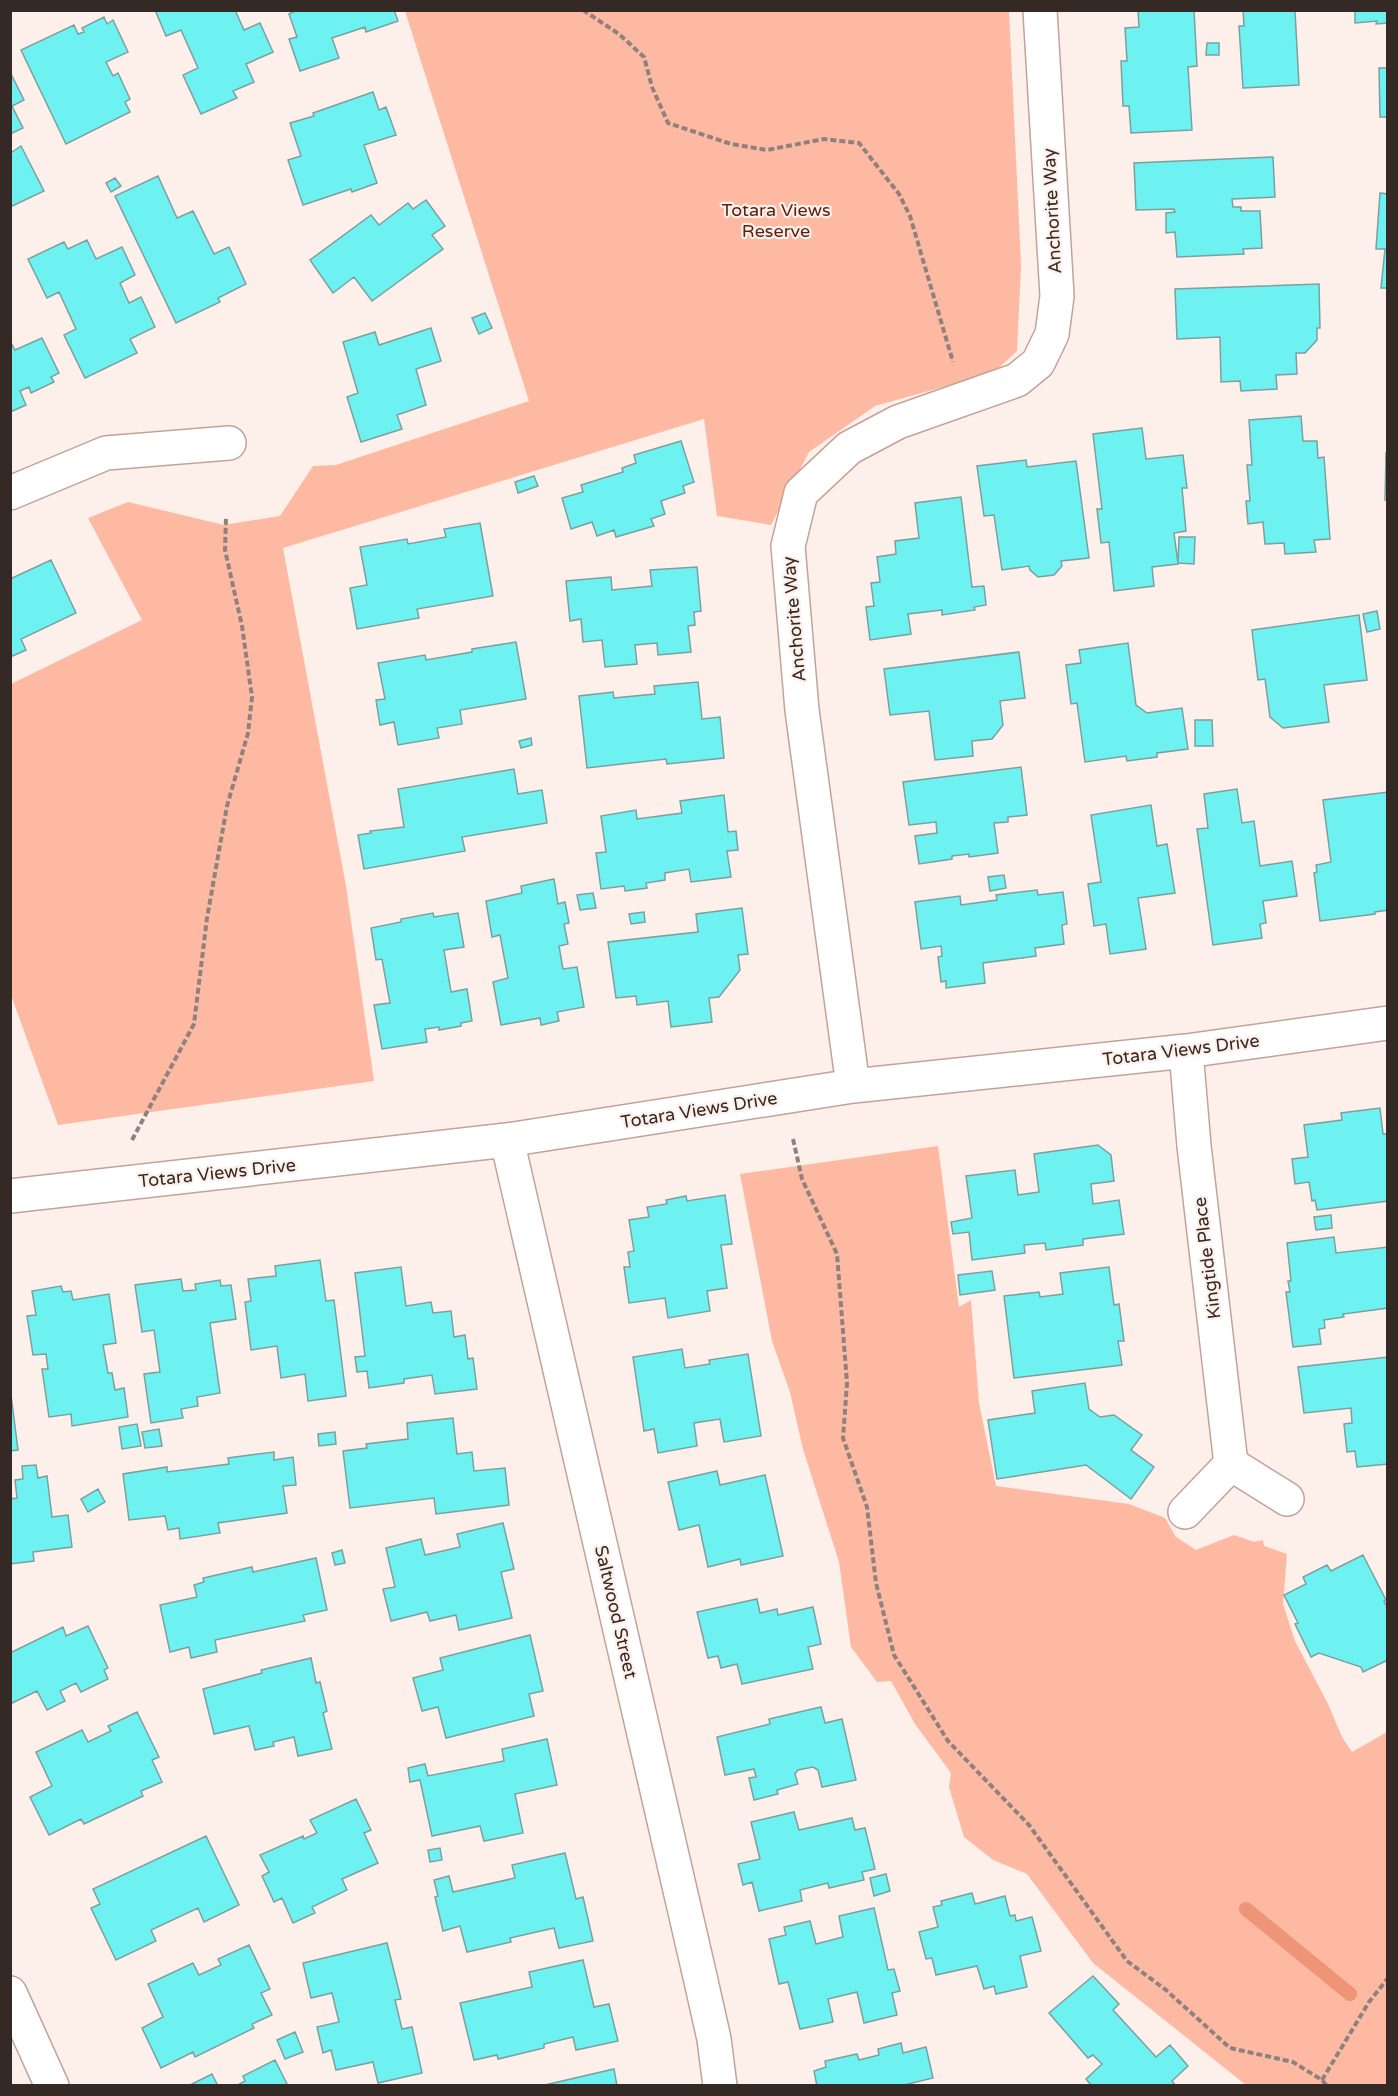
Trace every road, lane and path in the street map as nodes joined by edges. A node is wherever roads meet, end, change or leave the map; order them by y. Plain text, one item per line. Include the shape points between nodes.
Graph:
1 (583, 10) edge
2 (1040, 10) edge
3 (953, 363) dead end
4 (229, 443) dead end
5 (10, 493) edge
6 (226, 517) dead end
7 (1388, 1023) edge
8 (1186, 1051) junction
9 (853, 1086) junction
10 (793, 1139) dead end
11 (132, 1140) dead end
12 (507, 1140) junction
13 (10, 1196) edge
14 (1231, 1464) junction
15 (1287, 1499) dead end
16 (1185, 1512) dead end
17 (1388, 1978) edge
18 (10, 1993) edge
19 (1323, 2080) junction
20 (52, 2085) edge
21 (720, 2085) edge
22 (1327, 2085) edge

1 - 3 path via 644,57 668,123 731,144 767,150 824,139 859,143 899,194 910,216
2 - 9 street, Anchorite Way via 1057,296 1052,334 1038,363 1017,380 898,422 849,448 801,493 788,546 802,710
4 - 5 street via 106,453
6 - 11 path via 225,550 252,697 248,733 227,806 207,918 194,1024
7 - 8 street, Totara Views Drive
8 - 9 street, Totara Views Drive
8 - 14 street, Kingtide Place
9 - 12 street, Totara Views Drive
10 - 19 path via 802,1179 837,1254 847,1383 843,1437 867,1507 876,1583 894,1654 948,1741 1029,1825 1127,1961 1166,1990 1230,2048 1293,2062
12 - 13 street, Totara Views Drive
12 - 21 street, Saltwood Street via 704,1993
14 - 15 street
14 - 16 street
17 - 19 path via 1369,2002
18 - 20 street
19 - 22 path

